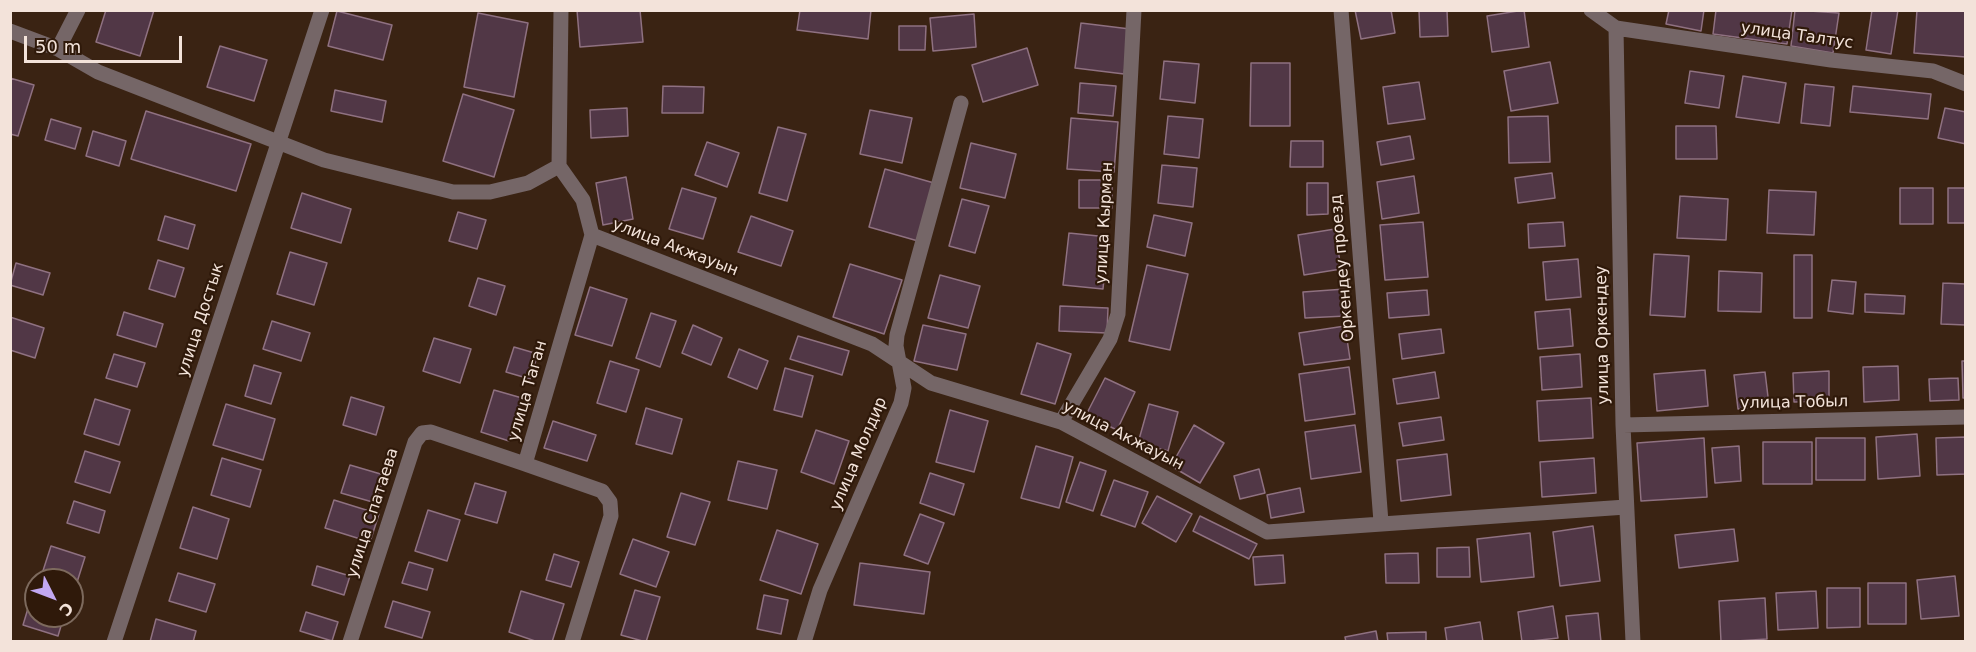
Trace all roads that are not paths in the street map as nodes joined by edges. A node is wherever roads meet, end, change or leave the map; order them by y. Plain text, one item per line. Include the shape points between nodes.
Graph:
1 (78, 10) edge
2 (322, 10) edge
3 (561, 10) edge
4 (1134, 10) edge
5 (1341, 10) edge
6 (1591, 10) edge
7 (1616, 28) junction
8 (10, 32) edge
9 (58, 49) junction
10 (1965, 84) edge
11 (961, 103) dead end
12 (279, 142) junction
13 (559, 166) junction
14 (592, 235) junction
15 (899, 364) junction
16 (1965, 417) edge
17 (1061, 422) junction
18 (1623, 425) junction
19 (525, 464) junction
20 (1626, 507) junction
21 (1381, 522) junction
22 (114, 642) edge
23 (350, 642) edge
24 (572, 642) edge
25 (804, 642) edge
26 (1633, 642) edge

1 - 9 street
2 - 12 street, улица Достык
3 - 13 street
4 - 17 street, улица Кырман via 1118,314 1110,339
5 - 21 street, Оркендеу проезд
6 - 7 street, улица Талтус
7 - 10 street, улица Талтус via 1933,72
7 - 18 street, улица Оркендеу
8 - 9 street
9 - 12 street via 98,72
11 - 15 street, улица Молдир via 897,335
12 - 13 street via 324,160 453,192 490,192 528,183
12 - 22 street, улица Достык
13 - 14 street via 583,200
14 - 15 street, улица Акжауын via 872,344
14 - 19 street, улица Таган
15 - 17 street, улица Акжауын via 931,383
15 - 25 street, улица Молдир via 904,388 902,403 820,590
16 - 18 street, улица Тобыл
17 - 21 street, улица Акжауын via 1267,532
18 - 20 street, улица Оркендеу
19 - 23 street, улица Спатаева via 431,432 422,433 415,442
19 - 24 street, улица Таган via 602,491 610,502 611,516
20 - 21 street, улица Акжауын
20 - 26 street, улица Оркендеу

